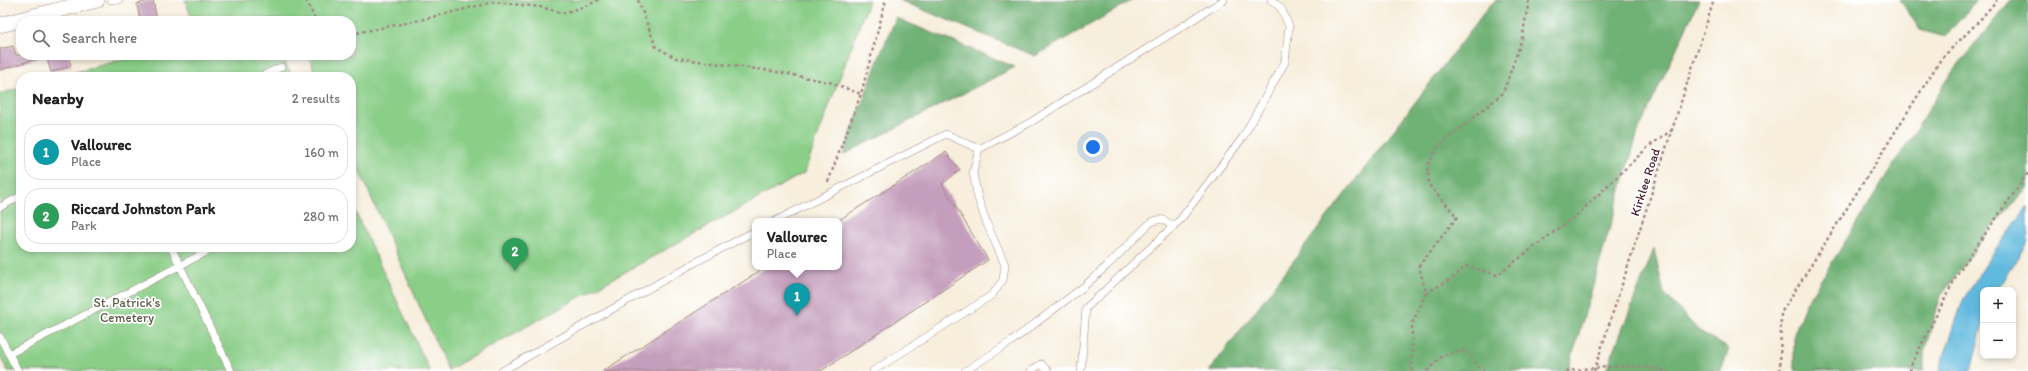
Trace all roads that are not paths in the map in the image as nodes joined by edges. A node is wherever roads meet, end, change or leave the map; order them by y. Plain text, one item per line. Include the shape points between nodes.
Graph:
1 (97, 0) edge
2 (112, 0) edge
3 (119, 0) edge
4 (1224, 0) edge
5 (1271, 0) edge
6 (66, 4) edge
7 (28, 16) edge
8 (16, 20) edge
9 (0, 25) edge
10 (280, 67) dead end
11 (270, 72) edge
12 (979, 149) junction
13 (16, 199) edge
14 (0, 207) edge
15 (780, 218) edge
16 (1173, 227) junction
17 (752, 233) edge
18 (174, 252) edge
19 (206, 252) edge
20 (180, 265) junction
21 (0, 337) edge
22 (9, 354) junction
23 (18, 371) edge
24 (231, 371) edge
25 (502, 371) edge
26 (873, 371) edge
27 (965, 371) edge
28 (1031, 371) edge
29 (1048, 371) edge
30 (1081, 371) edge

1 - 6 street
2 - 3 lane
4 - 12 lane via 1031,122
5 - 16 lane via 1281,8 1289,26 1285,62 1243,137
6 - 7 street
8 - 9 street
10 - 11 lane
12 - 15 lane via 946,134
12 - 26 lane via 973,173 987,224 1005,265 1003,280 992,294
13 - 14 lane
16 - 27 lane via 1164,219 1158,218 1150,223 1082,288 1012,341
16 - 30 lane via 1086,308
17 - 25 lane
18 - 20 lane
19 - 20 lane
20 - 22 lane
20 - 24 lane
21 - 22 lane
22 - 23 lane
28 - 29 lane via 1041,364

